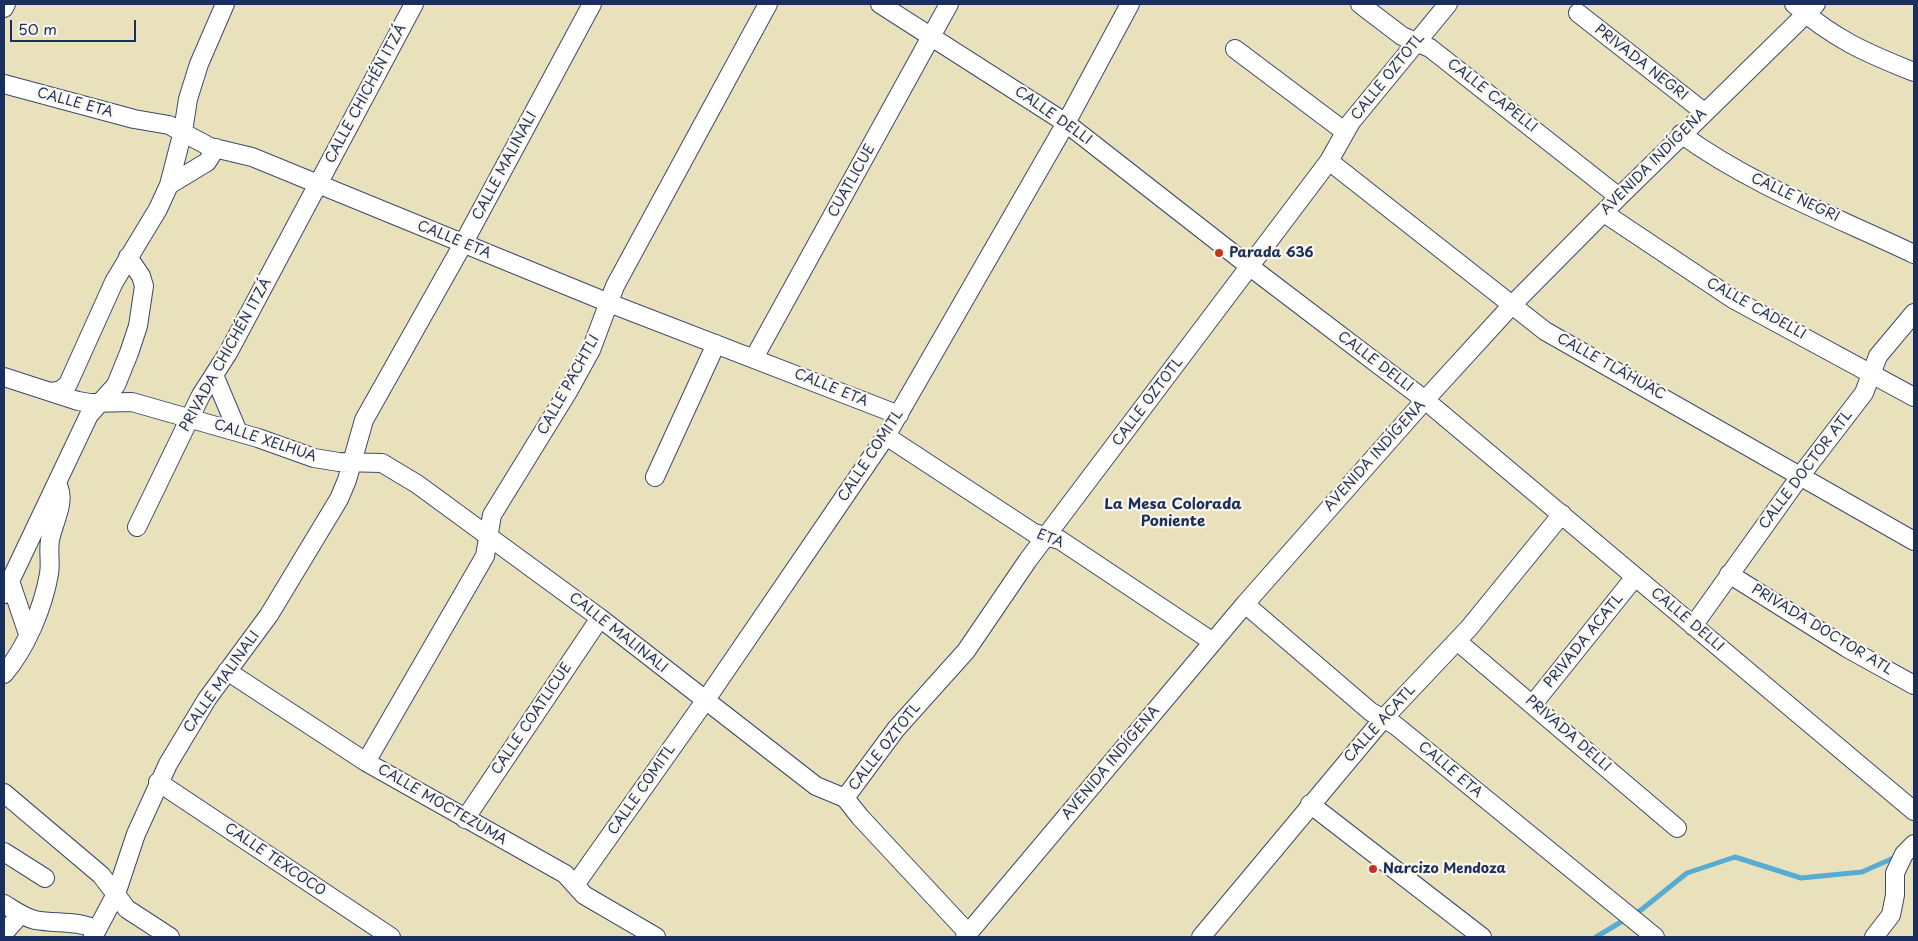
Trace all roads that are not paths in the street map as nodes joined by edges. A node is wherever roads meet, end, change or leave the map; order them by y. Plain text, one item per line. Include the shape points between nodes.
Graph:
1 (6, 4) edge
2 (225, 4) edge
3 (414, 4) edge
4 (592, 4) edge
5 (768, 4) edge
6 (880, 4) edge
7 (949, 4) edge
8 (1130, 4) edge
9 (1360, 4) edge
10 (1448, 4) edge
11 (1806, 7) edge
12 (4, 8) edge
13 (1578, 13) dead end
14 (931, 36) junction
15 (1416, 43) junction
16 (1234, 49) dead end
17 (1914, 72) edge
18 (4, 84) edge
19 (1704, 112) junction
20 (1066, 123) junction
21 (183, 131) junction
22 (1344, 131) junction
23 (1681, 134) junction
24 (216, 148) junction
25 (1329, 161) junction
26 (169, 185) junction
27 (318, 185) junction
28 (1619, 197) junction
29 (1604, 213) junction
30 (463, 244) junction
31 (1914, 254) edge
32 (128, 257) junction
33 (1248, 266) junction
34 (609, 303) junction
35 (1511, 306) junction
36 (1914, 313) edge
37 (716, 344) junction
38 (754, 358) junction
39 (1872, 373) junction
40 (214, 375) junction
41 (4, 377) edge
42 (51, 392) junction
43 (1914, 397) edge
44 (1425, 400) junction
45 (100, 403) junction
46 (899, 415) junction
47 (190, 418) junction
48 (238, 432) junction
49 (886, 436) junction
50 (352, 462) junction
51 (1801, 475) junction
52 (655, 477) dead end
53 (57, 484) junction
54 (1562, 514) junction
55 (137, 527) dead end
56 (488, 537) junction
57 (1047, 538) junction
58 (1914, 541) edge
59 (1729, 574) junction
60 (1635, 577) junction
61 (7, 588) edge
62 (1245, 604) junction
63 (600, 618) junction
64 (1693, 626) junction
65 (28, 634) junction
66 (1457, 641) junction
67 (1213, 642) junction
68 (227, 671) junction
69 (4, 674) edge
70 (1914, 686) edge
71 (705, 701) junction
72 (1533, 704) junction
73 (1383, 719) junction
74 (366, 762) junction
75 (158, 782) junction
76 (4, 793) edge
77 (846, 798) junction
78 (1310, 804) junction
79 (1914, 811) edge
80 (465, 819) junction
81 (1678, 828) dead end
82 (1914, 844) edge
83 (4, 852) edge
84 (44, 878) dead end
85 (574, 885) junction
86 (116, 894) junction
87 (4, 904) edge
88 (20, 915) junction
89 (4, 933) edge
90 (95, 933) edge
91 (1472, 934) edge
92 (966, 935) edge
93 (170, 937) edge
94 (391, 937) edge
95 (656, 937) edge
96 (1201, 937) edge
97 (1655, 937) edge
98 (1874, 937) edge

1 - 12 street
2 - 21 street via 199,64 188,99
3 - 27 street, CALLE CHICHÉN ITZÁ
4 - 30 street, CALLE MALINALI
5 - 34 street, CALLE PACHTLI via 615,286
6 - 14 street, CALLE DELLI
7 - 14 street, CUATLICUE
8 - 20 street, CALLE COMITL
9 - 15 street, CALLE CAPELLI
10 - 15 street, CALLE OZTOTL
11 - 17 street via 1848,44
11 - 19 street, AVENIDA INDÍGENA
13 - 19 street, PRIVADA NEGRI
14 - 20 street, CALLE DELLI
14 - 38 street, CUATLICUE
15 - 22 street, CALLE OZTOTL
15 - 28 street, CALLE CAPELLI via 1430,48
16 - 22 street
18 - 21 street, CALLE ETA via 134,119 169,124
19 - 23 street, AVENIDA INDÍGENA
20 - 33 street, CALLE DELLI
20 - 46 street, CALLE COMITL
21 - 24 street, CALLE ETA
21 - 26 street
22 - 25 street, CALLE OZTOTL
23 - 28 street, AVENIDA INDÍGENA
23 - 31 street, CALLE NEGRI via 1708,154 1749,176
24 - 26 street via 207,162
24 - 27 street, CALLE ETA via 252,157
25 - 33 street, CALLE OZTOTL
25 - 35 street, CALLE TLÁHUAC
26 - 32 street
27 - 30 street, CALLE ETA
27 - 40 street, PRIVADA CHICHÉN ITZÁ
28 - 29 street, AVENIDA INDÍGENA
29 - 35 street, AVENIDA INDÍGENA
29 - 39 street, CALLE CADELLI via 1734,299
30 - 34 street, CALLE ETA
30 - 50 street, CALLE MALINALI via 364,420
32 - 42 street via 68,384
32 - 45 street via 144,286 138,326 120,378
33 - 44 street, CALLE DELLI
33 - 57 street, CALLE OZTOTL
34 - 37 street, CALLE ETA
34 - 56 street, CALLE PACHTLI via 591,350 569,390 492,515
35 - 44 street, AVENIDA INDÍGENA
35 - 51 street, CALLE TLÁHUAC via 1545,330
36 - 39 street, CALLE DOCTOR ATL via 1878,356
37 - 38 street, CALLE ETA
37 - 52 street
38 - 46 street, CALLE ETA
39 - 43 street, CALLE CADELLI
39 - 51 street, CALLE DOCTOR ATL via 1864,393
40 - 47 street, PRIVADA CHICHÉN ITZÁ
40 - 48 street
41 - 42 street, CALLE XELHUA
42 - 45 street, CALLE XELHUA
44 - 54 street, CALLE DELLI
44 - 62 street, AVENIDA INDÍGENA
45 - 47 street, CALLE XELHUA via 132,402
45 - 53 street via 89,415
46 - 49 street, CALLE COMITL
47 - 48 street, CALLE XELHUA
47 - 55 street, PRIVADA CHICHÉN ITZÁ
48 - 50 street, CALLE XELHUA via 314,458
49 - 57 street, ETA via 1034,533
49 - 71 street, CALLE COMITL
50 - 56 street, CALLE MALINALI via 386,464
50 - 68 street, CALLE MALINALI via 334,507 269,615
51 - 58 street, CALLE TLÁHUAC
51 - 59 street, CALLE DOCTOR ATL
53 - 61 street
53 - 65 street via 61,496 50,541 49,574
54 - 60 street, CALLE DELLI
54 - 66 street, CALLE ACATL
56 - 63 street, CALLE MALINALI
56 - 74 street, CALLE PACHTLI via 485,556
57 - 67 street, ETA via 1060,540
57 - 77 street, CALLE OZTOTL via 1028,560 966,652 896,729
59 - 64 street, CALLE DOCTOR ATL
59 - 70 street, PRIVADA DOCTOR ATL
60 - 64 street, CALLE DELLI
60 - 72 street, PRIVADA ACATL
61 - 65 street
62 - 67 street, AVENIDA INDÍGENA
62 - 73 street, CALLE ETA
63 - 71 street, CALLE MALINALI
63 - 80 street, CALLE COATLICUE
64 - 79 street, CALLE DELLI
65 - 69 street
66 - 72 street, PRIVADA DELLI
66 - 73 street, CALLE ACATL
67 - 92 street, AVENIDA INDÍGENA
68 - 74 street, CALLE MOCTEZUMA
68 - 75 street, CALLE MALINALI
71 - 77 street, CALLE MALINALI via 816,786
71 - 85 street, CALLE COMITL
72 - 81 street, PRIVADA DELLI
73 - 78 street, CALLE ACATL
73 - 97 street, CALLE ETA via 1396,725
74 - 80 street, CALLE MOCTEZUMA
75 - 86 street, CALLE MALINALI
75 - 94 street, CALLE TEXCOCO
76 - 86 street via 101,875
77 - 92 street
78 - 91 street
78 - 96 street, CALLE ACATL
80 - 85 street, CALLE MOCTEZUMA via 565,874
82 - 98 street via 1904,854 1895,873 1892,915
83 - 84 street
85 - 95 street, CALLE MOCTEZUMA via 584,895
86 - 90 street, CALLE MALINALI
86 - 93 street via 127,909
87 - 88 street
88 - 89 street
88 - 90 street via 35,920 84,924

